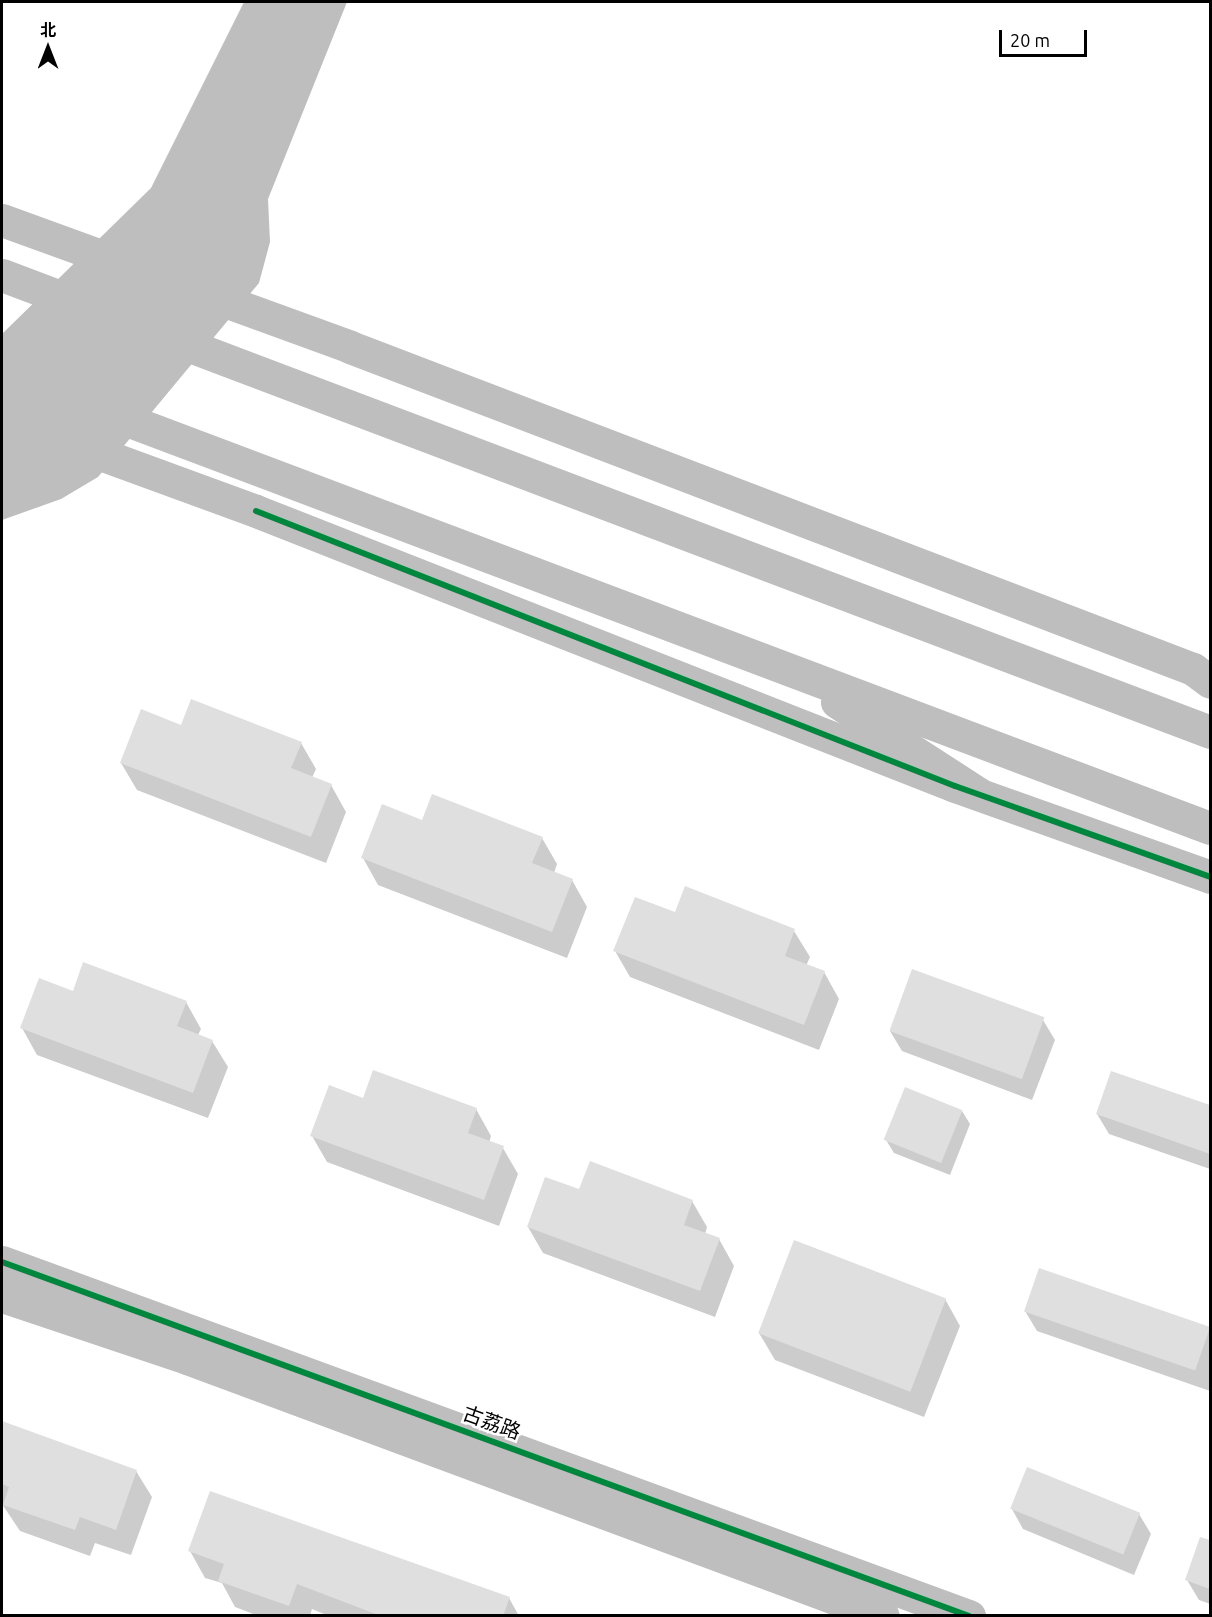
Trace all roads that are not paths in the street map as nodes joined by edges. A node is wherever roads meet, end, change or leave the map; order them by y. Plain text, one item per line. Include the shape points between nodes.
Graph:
1 (2, 220) edge
2 (2, 275) edge
3 (2, 374) edge
4 (2, 418) edge
5 (785, 668) junction
6 (1205, 675) edge
7 (1210, 732) edge
8 (979, 794) junction
9 (1210, 828) edge
10 (1210, 878) edge
11 (2, 1262) edge
12 (2, 1296) edge
13 (883, 1616) edge
14 (969, 1616) edge

1 - 6 main road via 350,347
2 - 7 main road
3 - 5 main road
4 - 8 main road via 256,511
5 - 8 main road
5 - 9 main road
8 - 10 main road
11 - 14 main road, 古荔路
12 - 13 main road via 187,1358

